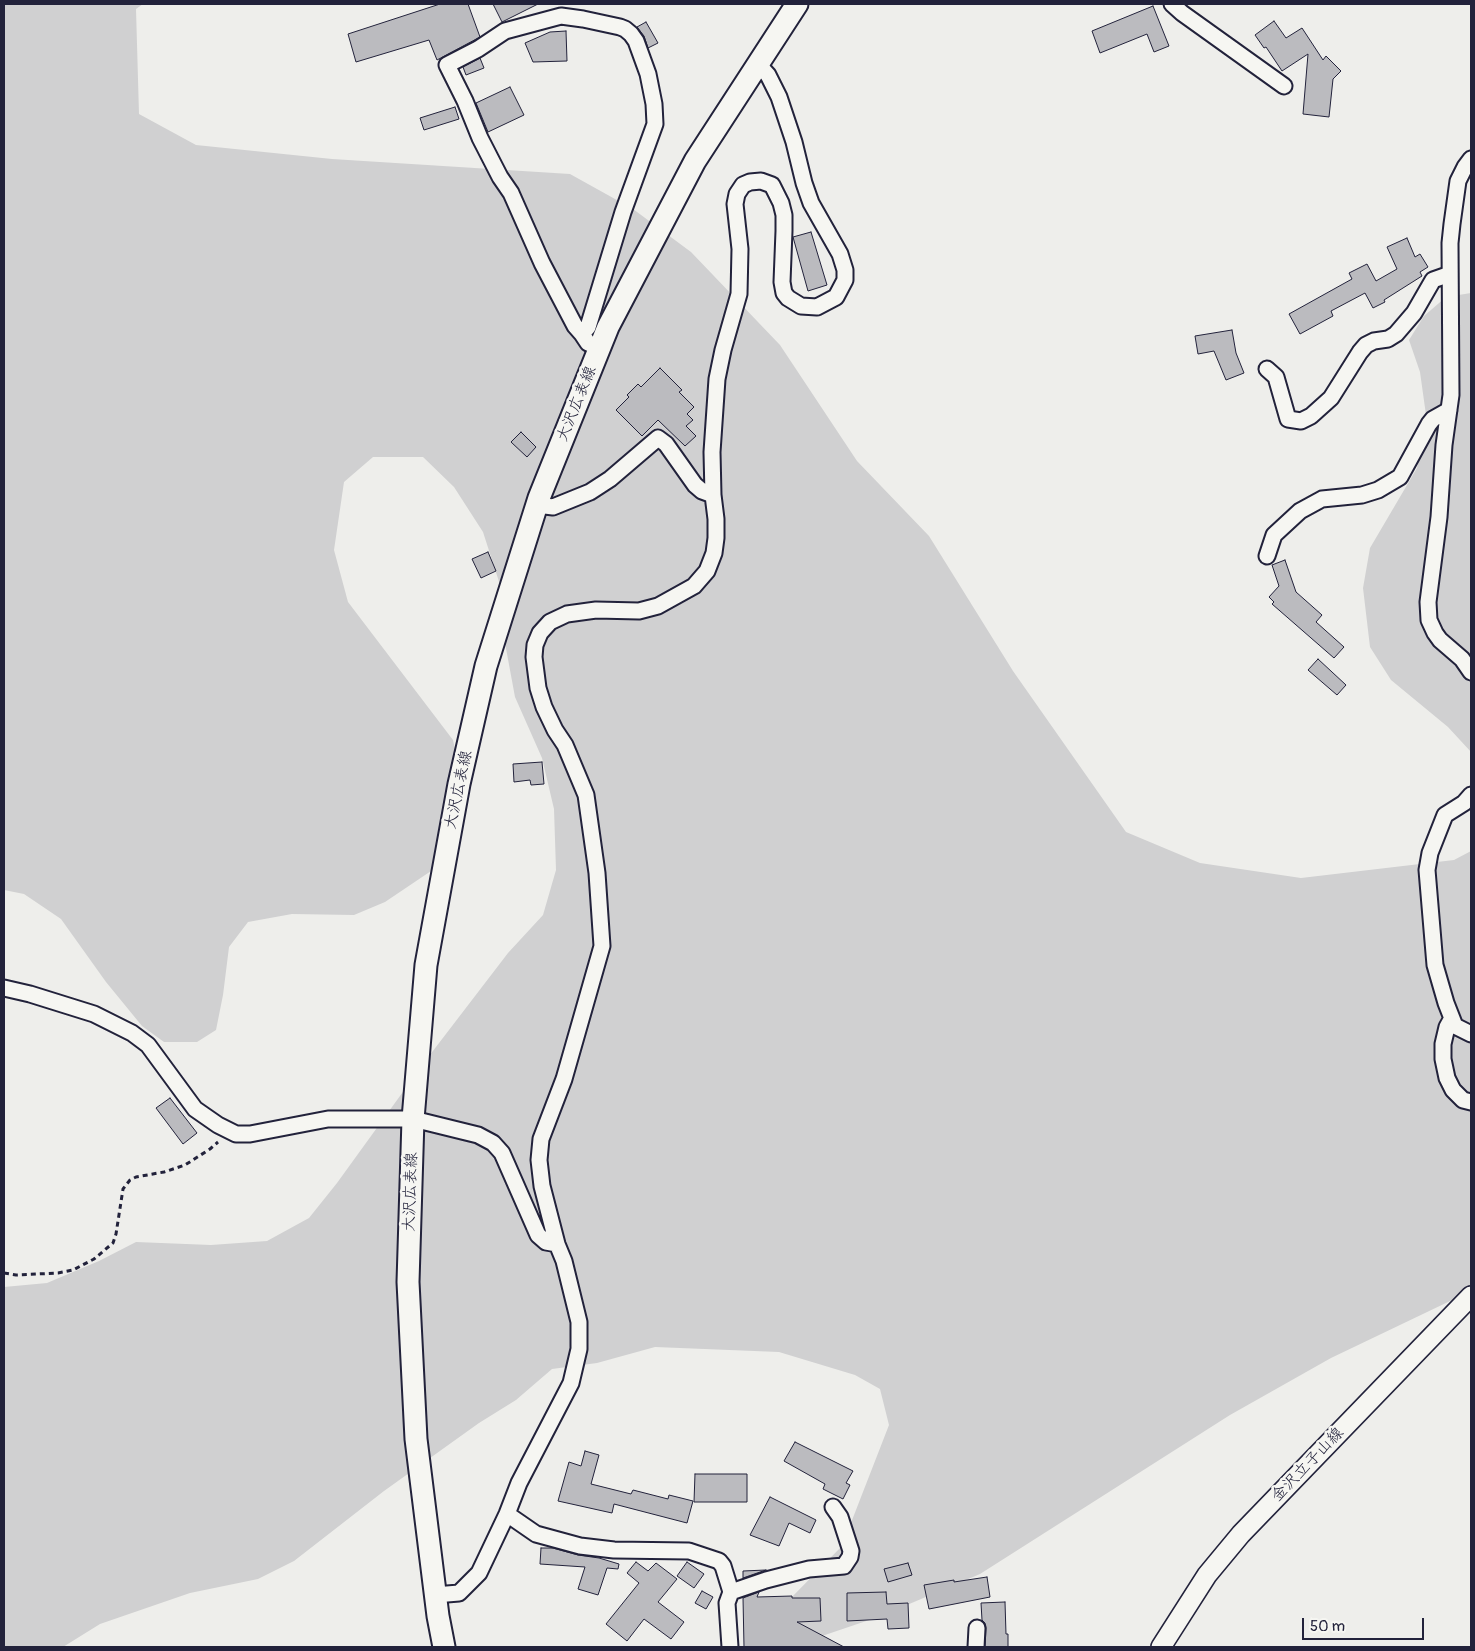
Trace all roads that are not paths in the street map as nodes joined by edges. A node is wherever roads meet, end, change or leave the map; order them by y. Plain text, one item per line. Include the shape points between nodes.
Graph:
1 (797, 4) edge
2 (1172, 4) edge
3 (758, 64) junction
4 (1284, 86) dead end
5 (1471, 159) edge
6 (1450, 274) junction
7 (582, 334) junction
8 (599, 348) junction
9 (1267, 369) dead end
10 (1449, 410) junction
11 (712, 495) junction
12 (537, 505) junction
13 (1267, 556) dead end
14 (1471, 672) edge
15 (1471, 795) edge
16 (4, 988) edge
17 (1452, 1018) junction
18 (1471, 1034) edge
19 (1471, 1102) edge
20 (413, 1118) junction
21 (557, 1244) junction
22 (1471, 1296) edge
23 (833, 1508) dead end
24 (507, 1514) junction
25 (731, 1592) junction
26 (435, 1595) junction
27 (977, 1628) dead end
28 (444, 1647) edge
29 (730, 1647) edge
30 (976, 1647) edge
31 (1161, 1647) edge

1 - 3 main road, 大沢広表線
2 - 4 street
3 - 8 main road, 大沢広表線 via 695,161
3 - 11 street via 779,97 804,183 840,254 845,280 836,297 817,307 801,306 788,298 782,282 784,215 781,203 772,185 762,181 743,185 734,204 740,249 739,294 717,379
5 - 6 street via 1458,181 1450,243
6 - 9 street via 1433,280 1396,334 1366,345 1331,398 1311,416 1301,421 1288,419 1276,377
6 - 10 street
7 - 7 street via 542,263 447,65 505,31 561,16 626,29 636,41 654,104 655,124 623,212 588,327
7 - 8 street via 588,343
8 - 12 main road, 大沢広表線
10 - 13 street via 1429,424 1400,477 1378,490 1322,499 1300,511 1274,536
10 - 14 street via 1428,602 1429,620 1440,640 1462,659
11 - 12 street via 695,485 666,444 658,438 590,492 553,507
11 - 21 street via 716,519 714,552 707,571 694,586 658,606 639,611 596,610 567,614 550,622 535,645 538,688 544,707 565,744 586,795 597,873 602,946 564,1079 541,1139 542,1186
12 - 20 main road, 大沢広表線 via 486,666 459,784 426,964
15 - 17 street via 1445,815 1427,870 1435,965
16 - 20 street via 94,1014 132,1033 148,1045 196,1109 212,1122 236,1134 328,1119
17 - 18 street via 1455,1026
17 - 19 street via 1443,1044 1447,1078 1463,1100
20 - 21 street via 478,1134 493,1143 502,1153 538,1235 546,1242
20 - 26 main road, 大沢広表線 via 408,1282 416,1439
21 - 24 street via 579,1322 579,1348 571,1383 519,1483
22 - 31 street, 金沢立子山線 via 1241,1534 1206,1575
23 - 25 street via 840,1517 851,1551 844,1566 809,1569
24 - 25 street via 536,1534 580,1546 689,1551 718,1561 723,1566
24 - 26 street via 479,1573 459,1593
25 - 29 street via 727,1603
26 - 28 main road, 大沢広表線
27 - 30 street

